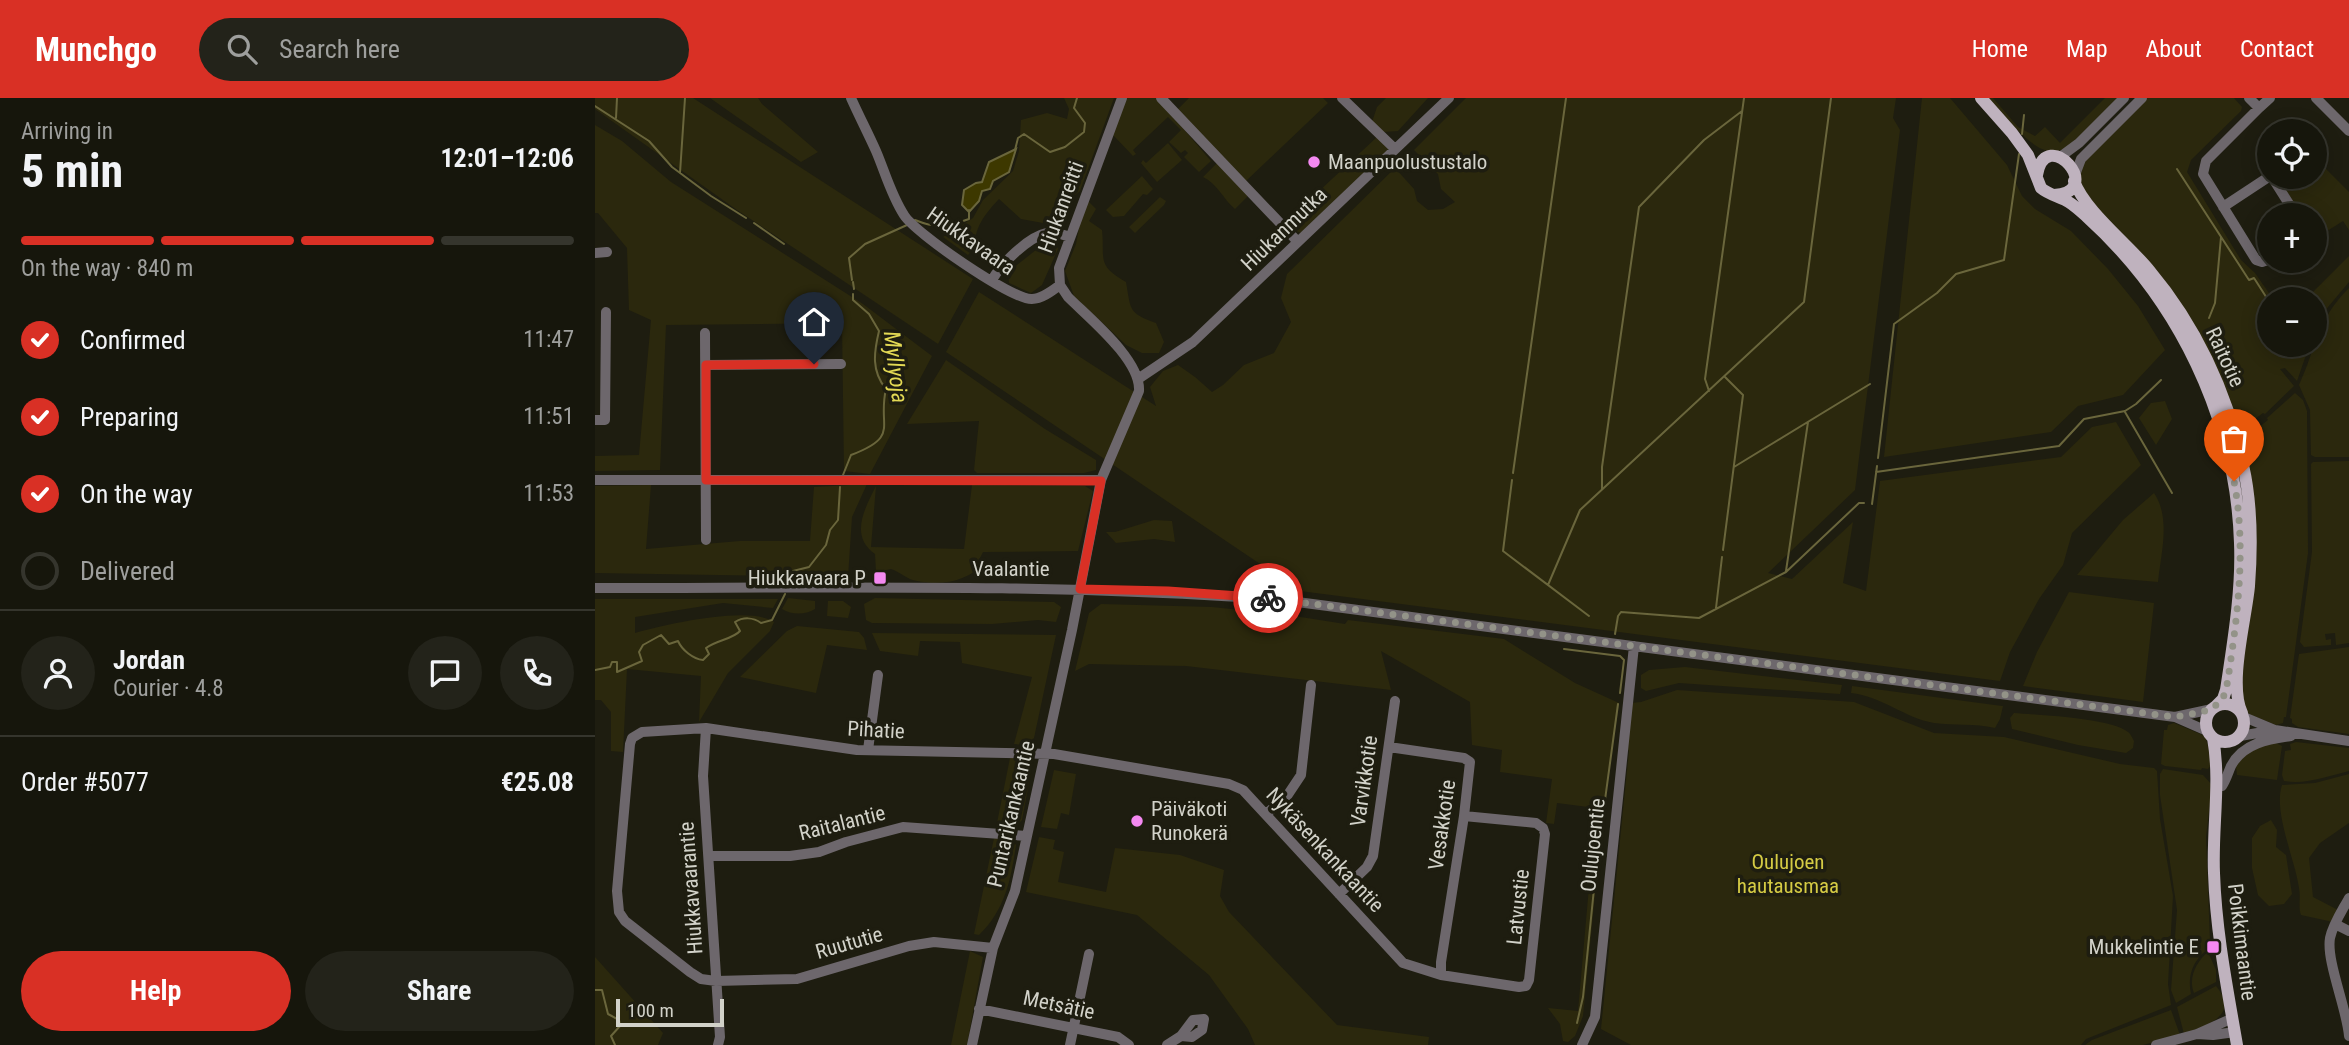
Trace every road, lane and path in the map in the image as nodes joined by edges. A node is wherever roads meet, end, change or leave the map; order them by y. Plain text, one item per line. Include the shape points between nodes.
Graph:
1 (851, 98) edge
2 (1122, 98) edge
3 (1161, 98) edge
4 (1342, 98) edge
5 (1449, 98) edge
6 (1981, 98) edge
7 (2124, 98) edge
8 (2142, 98) edge
9 (2249, 98) edge
10 (2270, 98) edge
11 (2316, 98) edge
12 (2259, 108) junction
13 (2349, 131) edge
14 (2012, 133) junction
15 (1395, 149) junction
16 (2057, 157) junction
17 (2037, 175) junction
18 (2074, 178) junction
19 (2257, 185) edge
20 (2053, 195) junction
21 (2223, 207) junction
22 (1070, 237) junction
23 (1298, 242) junction
24 (595, 253) edge
25 (607, 253) dead end
26 (2257, 260) edge
27 (992, 281) junction
28 (1060, 285) junction
29 (606, 312) dead end
30 (705, 333) dead end
31 (600, 343) edge
32 (841, 364) dead end
33 (706, 365) junction
34 (1138, 379) junction
35 (595, 420) edge
36 (595, 480) edge
37 (706, 480) junction
38 (1101, 481) junction
39 (706, 540) dead end
40 (595, 588) edge
41 (1080, 589) junction
42 (1634, 646) junction
43 (878, 675) dead end
44 (1311, 685) dead end
45 (1395, 701) dead end
46 (2214, 708) junction
47 (2243, 715) junction
48 (2175, 717) junction
49 (706, 728) junction
50 (2274, 734) junction
51 (2210, 735) junction
52 (2237, 739) junction
53 (2349, 741) edge
54 (1389, 747) junction
55 (868, 750) junction
56 (1045, 753) junction
57 (2224, 763) junction
58 (1266, 814) junction
59 (1464, 816) junction
60 (1027, 836) junction
61 (709, 856) junction
62 (1339, 894) junction
63 (2349, 898) edge
64 (2335, 924) junction
65 (2349, 930) edge
66 (993, 948) junction
67 (1089, 954) dead end
68 (1441, 975) junction
69 (716, 981) junction
70 (979, 1009) junction
71 (2233, 1018) junction
72 (1074, 1027) junction
73 (2196, 1034) junction
74 (1181, 1036) dead end
75 (2349, 1036) edge
76 (2236, 1039) edge
77 (718, 1045) edge
78 (972, 1045) edge
79 (1070, 1045) edge
80 (1129, 1045) edge
81 (1167, 1045) edge
82 (1582, 1045) edge
83 (2156, 1045) edge

1 - 27 street, Hiukkavaara via 905,217
2 - 22 street, Hiukanreitti
3 - 23 street
4 - 15 street
5 - 15 street, Hiukanmutka
6 - 14 main road
7 - 16 street via 2078,144
8 - 18 street via 2087,153
9 - 12 street
10 - 12 street
11 - 13 street
12 - 21 street via 2204,165 2206,182
14 - 16 main road via 2033,149
14 - 17 main road
15 - 23 street, Hiukanmutka
16 - 17 main road via 2042,163
16 - 18 main road via 2072,166
17 - 20 main road via 2041,188
18 - 20 main road via 2064,193
18 - 47 main road, Raitotie via 2078,191 2175,304 2225,401 2243,465 2252,542 2236,693
19 - 21 street
20 - 46 main road, Raitotie via 2087,217 2141,276 2185,339 2215,407 2238,503 2241,546 2227,684 2223,699
21 - 26 street
22 - 27 street via 1053,232 1037,237 1005,261
22 - 28 street, Hiukanreitti via 1059,268
23 - 34 street, Hiukanmutka via 1193,342
24 - 25 street
27 - 28 street, Hiukkavaara via 1027,299 1041,297
28 - 34 street, Hiukanreitti via 1123,355
29 - 31 street
30 - 33 street
31 - 35 street via 605,420
32 - 33 street
33 - 37 street
34 - 38 street via 1137,397
36 - 37 street
37 - 38 street
37 - 39 street
38 - 41 street
40 - 41 street, Vaalantie
41 - 42 street, Vaalantie via 1282,600
41 - 56 street, Puntarikankaantie
42 - 48 street, Vaalantie
42 - 82 street, Oulujoentie via 1595,1017
43 - 55 street
44 - 58 street via 1301,775 1287,796
45 - 54 street, Varvikkotie
46 - 47 main road via 2229,704
46 - 48 street, Vaalantie
46 - 51 main road via 2206,722
47 - 50 street
47 - 52 main road via 2245,727
48 - 51 street, Vaalantie
49 - 55 street, Pihatie
49 - 61 street, Hiukkavaarantie via 703,776
49 - 69 street, Pihatie via 642,732 632,738 617,891 619,912 625,920 690,972
50 - 52 street
50 - 53 street
50 - 57 street
51 - 52 main road via 2220,742
51 - 57 main road, Poikkimaantie
52 - 57 main road, Poikkimaantie
54 - 59 street, Vesakkotie via 1469,762
54 - 62 street, Varvikkotie via 1373,856
55 - 56 street, Pihatie
56 - 58 street, Nykäsenkankaantie via 1229,784 1243,790
56 - 60 street, Puntarikankaantie
57 - 71 main road, Poikkimaantie via 2215,802 2214,869 2216,922
58 - 62 street, Nykäsenkankaantie
59 - 68 street, Vesakkotie
59 - 68 street, Latvustie via 1536,823 1543,828 1529,980 1519,987
60 - 61 street, Raitalantie via 903,827 800,855
60 - 66 street, Puntarikankaantie via 1015,891
61 - 69 street, Hiukkavaarantie
62 - 68 street, Nykäsenkankaantie via 1403,963
63 - 64 street
64 - 65 street
64 - 75 street via 2330,945 2333,972
66 - 69 street, Ruututie via 934,942 797,979
66 - 70 street, Puntarikankaantie
67 - 72 street
69 - 77 street, Hiukkavaarantie
70 - 72 street, Metsätie
70 - 78 street, Puntarikankaantie
71 - 73 street
71 - 76 main road, Poikkimaantie
72 - 79 street
72 - 80 street, Metsätie via 1118,1037
73 - 76 street
73 - 83 street
74 - 81 street

